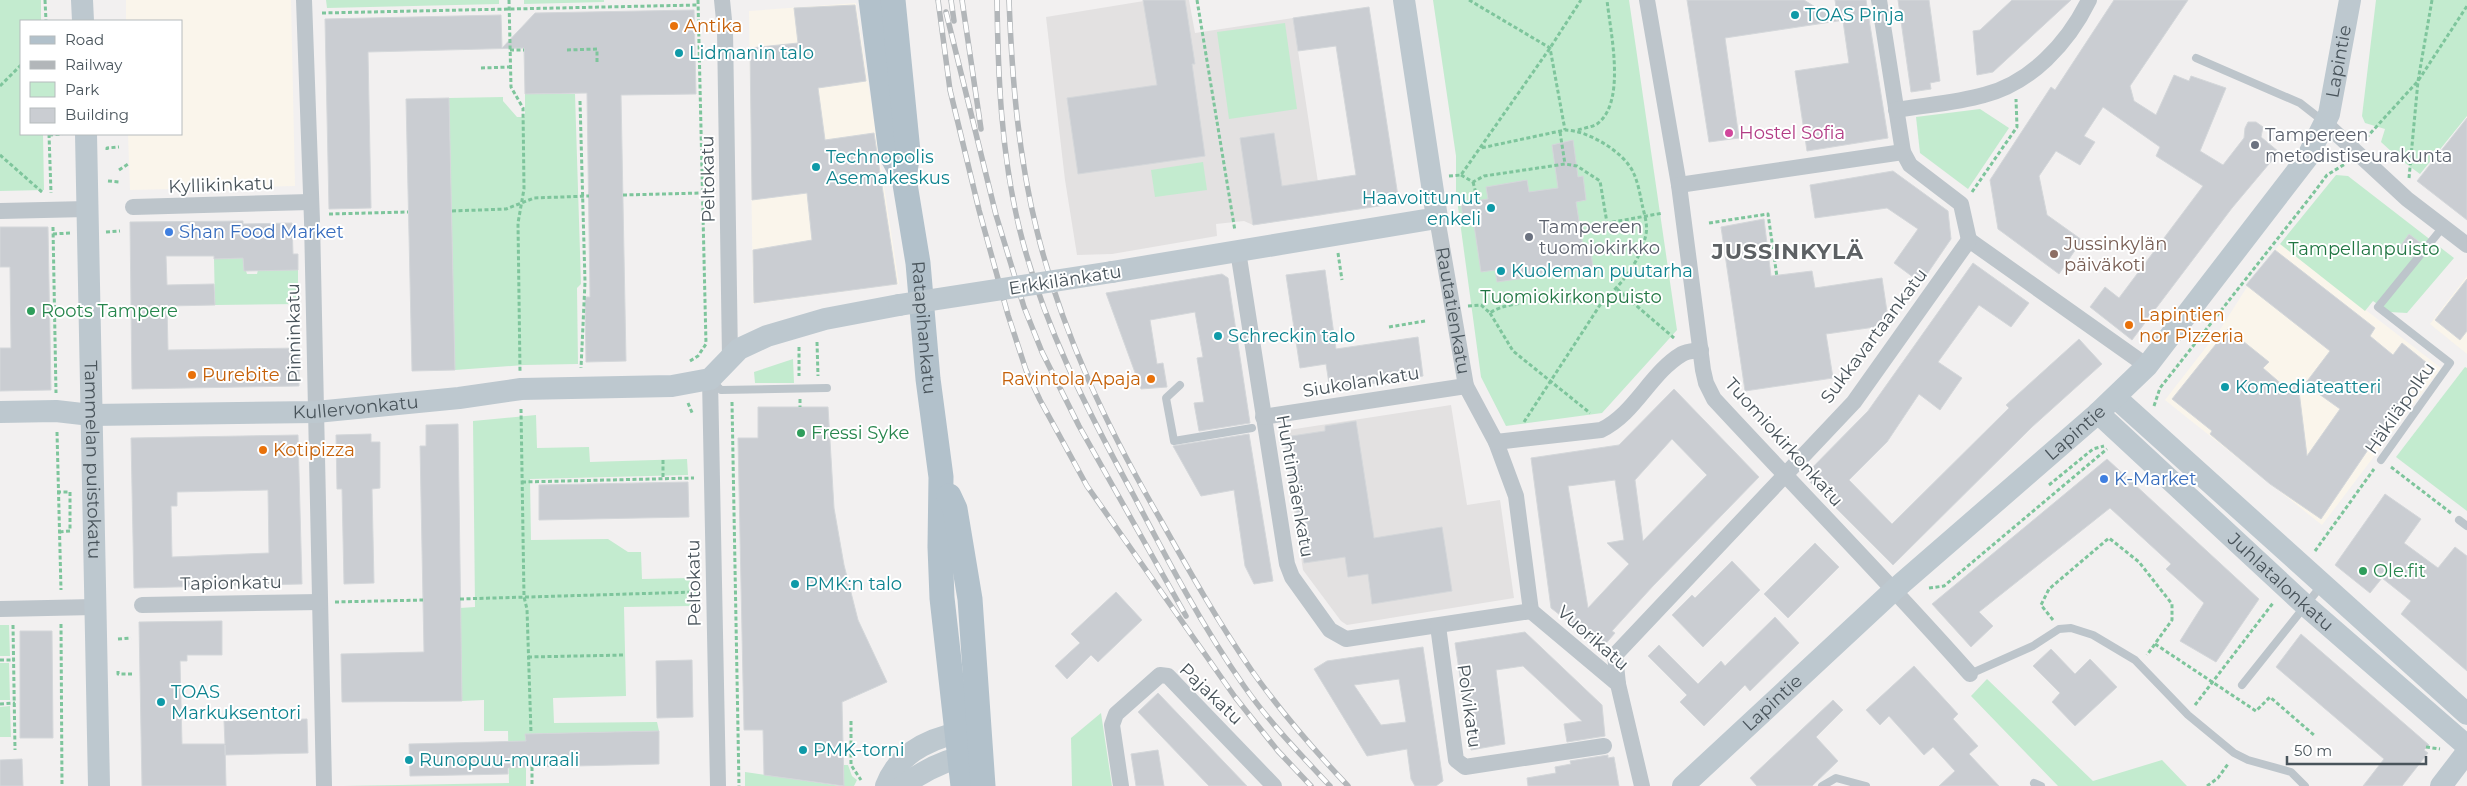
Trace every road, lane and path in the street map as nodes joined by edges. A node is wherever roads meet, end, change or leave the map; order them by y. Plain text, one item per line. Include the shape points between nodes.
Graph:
1 (45, 0) edge
2 (82, 0) edge
3 (304, 0) edge
4 (509, 0) edge
5 (722, 0) edge
6 (871, 0) edge
7 (893, 0) edge
8 (1197, 0) edge
9 (1404, 0) edge
10 (1468, 0) edge
11 (1581, 0) edge
12 (1606, 0) edge
13 (1647, 0) edge
14 (1879, 0) edge
15 (2089, 0) edge
16 (2350, 0) edge
17 (2432, 0) edge
18 (698, 5) dead end
19 (2467, 6) edge
20 (509, 10) junction
21 (322, 13) dead end
22 (46, 20) edge
23 (83, 20) edge
24 (1550, 48) junction
25 (510, 50) junction
26 (524, 50) dead end
27 (567, 50) dead end
28 (2196, 58) dead end
29 (597, 62) dead end
30 (20, 66) edge
31 (481, 68) dead end
32 (510, 68) junction
33 (2418, 81) junction
34 (2015, 82) junction
35 (0, 86) edge
36 (511, 87) dead end
37 (580, 101) dead end
38 (1896, 110) junction
39 (2326, 124) junction
40 (1565, 130) junction
41 (1578, 130) junction
42 (1560, 132) junction
43 (49, 135) edge
44 (86, 135) edge
45 (107, 148) dead end
46 (119, 148) dead end
47 (1481, 148) junction
48 (1903, 152) junction
49 (2355, 152) junction
50 (0, 155) edge
51 (128, 164) dead end
52 (1565, 164) junction
53 (119, 170) dead end
54 (1461, 175) junction
55 (1449, 176) dead end
56 (904, 178) junction
57 (2409, 180) dead end
58 (108, 182) dead end
59 (119, 182) dead end
60 (1473, 182) junction
61 (1679, 185) junction
62 (701, 193) dead end
63 (623, 195) dead end
64 (584, 196) junction
65 (589, 196) dead end
66 (1478, 201) dead end
67 (310, 202) junction
68 (52, 203) junction
69 (1962, 206) junction
70 (133, 207) dead end
71 (87, 208) junction
72 (0, 211) edge
73 (452, 211) dead end
74 (408, 212) dead end
75 (326, 214) dead end
76 (1663, 214) dead end
77 (1645, 217) junction
78 (1437, 218) junction
79 (1607, 223) junction
80 (1709, 223) dead end
81 (2443, 226) junction
82 (1580, 228) dead end
83 (1969, 240) junction
84 (1237, 243) junction
85 (2467, 245) edge
86 (1338, 252) dead end
87 (1777, 277) dead end
88 (1342, 280) dead end
89 (1616, 289) junction
90 (1603, 301) junction
91 (1468, 306) dead end
92 (1490, 313) junction
93 (1425, 321) dead end
94 (1389, 327) dead end
95 (1674, 338) dead end
96 (817, 339) dead end
97 (799, 347) dead end
98 (790, 350) dead end
99 (1701, 350) junction
100 (730, 358) junction
101 (2147, 366) junction
102 (581, 368) dead end
103 (710, 379) junction
104 (1550, 381) junction
105 (1180, 385) dead end
106 (1466, 386) junction
107 (828, 388) dead end
108 (818, 389) junction
109 (732, 390) junction
110 (2115, 397) junction
111 (56, 411) junction
112 (0, 412) edge
113 (316, 412) junction
114 (2098, 414) junction
115 (91, 415) junction
116 (1594, 417) dead end
117 (2140, 422) junction
118 (1258, 423) junction
119 (1520, 428) dead end
120 (2117, 441) junction
121 (1496, 442) junction
122 (663, 460) dead end
123 (2381, 460) junction
124 (1784, 475) junction
125 (694, 478) dead end
126 (663, 479) junction
127 (522, 482) dead end
128 (57, 492) junction
129 (2460, 520) joint
130 (2467, 526) edge
131 (2330, 531) dead end
132 (59, 532) junction
133 (2323, 585) junction
134 (1928, 588) dead end
135 (1894, 590) junction
136 (696, 592) dead end
137 (460, 598) dead end
138 (423, 600) dead end
139 (327, 602) junction
140 (2273, 603) dead end
141 (142, 605) dead end
142 (2306, 606) junction
143 (95, 607) junction
144 (61, 608) junction
145 (0, 609) edge
146 (1531, 611) junction
147 (13, 622) dead end
148 (1438, 626) junction
149 (2060, 629) junction
150 (118, 638) dead end
151 (131, 638) dead end
152 (2155, 644) junction
153 (625, 655) dead end
154 (528, 657) dead end
155 (0, 660) edge
156 (14, 660) junction
157 (2140, 665) junction
158 (118, 674) dead end
159 (132, 674) dead end
160 (1970, 674) joint
161 (2211, 681) junction
162 (1618, 684) junction
163 (2242, 685) dead end
164 (2200, 698) dead end
165 (15, 703) junction
166 (0, 704) edge
167 (2467, 714) edge
168 (851, 721) dead end
169 (2315, 736) dead end
170 (968, 743) junction
171 (1604, 746) dead end
172 (2467, 746) edge
173 (2426, 747) dead end
174 (2440, 749) dead end
175 (15, 750) dead end
176 (2467, 752) edge
177 (532, 767) dead end
178 (2225, 768) dead end
179 (861, 780) dead end
180 (62, 786) edge
181 (99, 786) edge
182 (324, 786) edge
183 (532, 786) edge
184 (718, 786) edge
185 (739, 786) edge
186 (886, 786) edge
187 (904, 786) edge
188 (963, 786) edge
189 (983, 786) edge
190 (1121, 786) edge
191 (1274, 786) edge
192 (1642, 786) edge
193 (1683, 786) edge
194 (1822, 786) edge
195 (1866, 786) edge
196 (2208, 786) edge
197 (2305, 786) edge
198 (2441, 786) edge

1 - 22 path
2 - 23 street
3 - 67 street, Pinninkatu
4 - 20 path
5 - 100 street, Peltokatu via 726,60
6 - 56 main road, Ratapihankatu via 891,154
7 - 56 main road, Ratapihankatu via 908,152
8 - 84 path
9 - 78 street, Rautatienkatu
10 - 24 path
11 - 24 path
12 - 41 path via 1615,81 1610,106 1597,124
13 - 61 street, Tuomiokirkonkatu
14 - 38 street
15 - 34 street via 2061,44 2040,65
16 - 39 street, Lapintie
17 - 33 path
18 - 20 path
19 - 33 path
20 - 21 path
20 - 25 path
24 - 40 path
24 - 47 path
25 - 26 path
25 - 32 path
27 - 29 path via 597,49
28 - 39 lane via 2300,103
30 - 35 path
31 - 32 path
32 - 36 path
33 - 49 path
33 - 57 path
34 - 38 street via 1984,95
34 - 69 path via 2017,127
37 - 64 path
38 - 48 street
39 - 49 street
39 - 101 street, Lapintie via 2307,158
40 - 41 path
40 - 42 path
41 - 77 path via 1621,157 1634,173
42 - 47 path
42 - 52 path
43 - 68 path
44 - 71 street, Tammelan puistokatu
45 - 46 path
47 - 54 path
48 - 61 street
48 - 69 street via 1910,164
49 - 81 street
49 - 117 path via 2345,164 2327,175 2160,388 2153,409
50 - 68 path
51 - 53 path
52 - 60 path via 1484,176
52 - 79 path via 1577,166 1600,181
54 - 55 path
54 - 60 path
56 - 170 main road, Ratapihankatu via 918,263 941,477 955,509 970,600
58 - 59 path
60 - 66 path
61 - 99 street, Tuomiokirkonkatu
62 - 63 path
64 - 65 path
64 - 73 path via 534,198 506,209
64 - 102 path
67 - 70 street, Kyllikinkatu
67 - 113 street, Pinninkatu
68 - 71 street
68 - 72 street
68 - 111 path
69 - 83 street
71 - 115 street, Tammelan puistokatu
74 - 75 path
76 - 77 path
77 - 79 path
77 - 89 path via 1647,233 1638,257
78 - 84 street, Erkkilänkatu
78 - 106 street, Rautatienkatu
79 - 82 path
80 - 87 path via 1768,214
81 - 85 street
81 - 123 lane, Häkiläpolku via 2378,307 2450,363
83 - 101 street
83 - 124 street, Sukkavartaankatu via 1854,402
84 - 100 street, Erkkilänkatu, bridge via 1112,272 825,319 767,336 739,349
84 - 118 street, Huhtimäenkatu
86 - 88 path
89 - 90 path
89 - 95 path
90 - 92 path via 1515,303 1497,307
90 - 104 path
91 - 92 path via 1481,305
92 - 104 path via 1513,351
93 - 94 path
96 - 108 path
97 - 98 path
99 - 121 street via 1684,353 1665,368 1614,424 1601,430
99 - 124 street, Tuomiokirkonkatu via 1706,383 1714,399
100 - 103 street, Erkkilänkatu
101 - 110 street, Lapintie
103 - 109 lane via 721,390
103 - 113 street, Kullervonkatu via 672,386 521,389
103 - 184 street, Peltokatu
104 - 116 path
104 - 119 path
105 - 118 lane via 1166,398 1174,441
106 - 118 street, Siukolankatu
106 - 121 street, Rautatienkatu
107 - 108 lane
108 - 109 lane
109 - 185 path
110 - 114 street, Lapintie
110 - 117 street, Juhlatalonkatu
111 - 112 street, Kullervonkatu
111 - 115 street, Kullervonkatu
111 - 128 path
113 - 115 street, Kullervonkatu
113 - 139 street, Pinninkatu
114 - 120 street, Juhlatalonkatu
114 - 135 street, Lapintie
115 - 143 street, Tammelan puistokatu
117 - 133 street, Juhlatalonkatu
118 - 148 street, Huhtimäenkatu via 1287,564 1292,578 1330,630 1346,638
120 - 134 path via 1944,586
120 - 142 street, Juhlatalonkatu
121 - 146 street, Rautatienkatu via 1507,467 1519,511
122 - 126 path
123 - 129 path
123 - 131 path, Häkiläpolku
124 - 135 street, Tuomiokirkonkatu
124 - 162 street, Sukkavartaankatu via 1615,655
125 - 126 path
126 - 127 path
128 - 132 path
128 - 132 path via 70,492 70,531
129 - 130 lane
132 - 144 path
133 - 142 lane
133 - 167 street, Juhlatalonkatu
135 - 160 street, Tuomiokirkonkatu
135 - 193 street, Lapintie
136 - 137 path
138 - 139 path
139 - 141 street, Tapionkatu
139 - 182 street, Pinninkatu
140 - 161 path
142 - 163 lane
142 - 172 street, Juhlatalonkatu
143 - 144 street
143 - 181 street, Tammelan puistokatu
144 - 145 street
144 - 180 path
146 - 148 street, Huhtimäenkatu
146 - 162 street, Vuorikatu
147 - 156 path
148 - 171 street, Polvikatu via 1456,760 1465,767
149 - 152 path via 2041,605 2049,589 2109,538 2139,562 2172,604 2172,620
149 - 157 lane via 2071,628 2092,636
149 - 160 lane via 2033,646
150 - 151 path
152 - 157 path
152 - 161 path
153 - 154 path
155 - 156 path
156 - 165 path
157 - 197 lane via 2188,716 2234,753 2291,772
158 - 159 path
161 - 164 path
161 - 169 path via 2256,711 2270,697
162 - 192 street, Vuorikatu
165 - 166 path
165 - 175 path
168 - 179 path via 851,767
170 - 186 street via 935,739 907,756 891,772
170 - 187 street
170 - 188 main road
170 - 189 main road
173 - 174 path
176 - 198 street
177 - 183 path
178 - 196 path
190 - 191 street, Pajakatu via 1112,725 1116,714 1160,674 1168,676
194 - 195 lane via 1836,778

